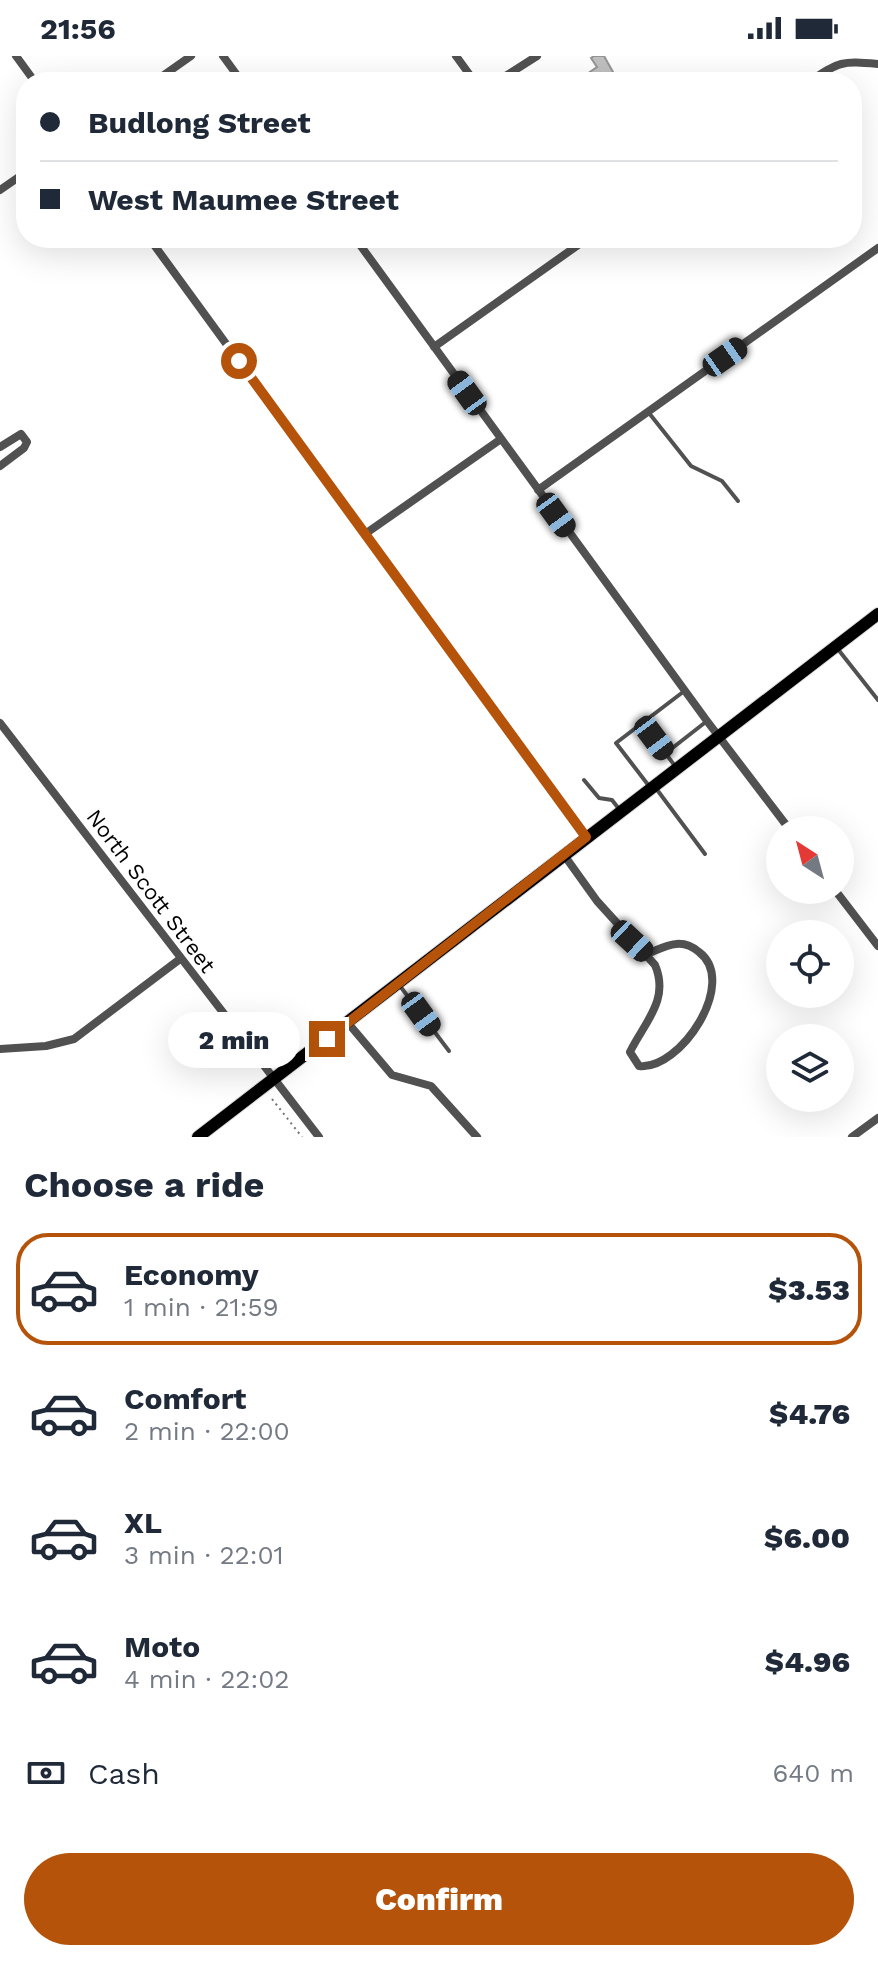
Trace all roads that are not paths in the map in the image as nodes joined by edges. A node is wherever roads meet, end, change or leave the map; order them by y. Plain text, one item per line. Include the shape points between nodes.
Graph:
1 (191, 56) edge
2 (537, 56) edge
3 (878, 64) edge
4 (168, 72) edge
5 (512, 72) edge
6 (824, 72) edge
7 (156, 248) edge
8 (362, 248) edge
9 (574, 248) edge
10 (878, 248) edge
11 (434, 347) junction
12 (648, 411) junction
13 (501, 439) junction
14 (0, 447) edge
15 (0, 466) edge
16 (538, 490) junction
17 (738, 501) dead end
18 (365, 534) junction
19 (878, 614) edge
20 (836, 646) junction
21 (685, 690) junction
22 (878, 700) edge
23 (707, 721) junction
24 (642, 722) junction
25 (0, 723) edge
26 (718, 736) junction
27 (666, 753) junction
28 (677, 768) junction
29 (584, 780) dead end
30 (652, 787) junction
31 (621, 811) junction
32 (779, 816) edge
33 (586, 837) junction
34 (705, 854) dead end
35 (564, 855) junction
36 (846, 904) edge
37 (878, 946) edge
38 (646, 954) junction
39 (180, 959) junction
40 (399, 984) junction
41 (348, 1023) junction
42 (0, 1049) edge
43 (449, 1051) dead end
44 (274, 1080) junction
45 (878, 1118) edge
46 (198, 1137) edge
47 (319, 1137) edge
48 (477, 1137) edge
49 (852, 1137) edge

1 - 4 street
2 - 5 street
3 - 6 street via 845,62
7 - 18 street
8 - 11 street
9 - 11 street
10 - 12 street
11 - 13 street
12 - 16 street
12 - 17 lane via 691,466 722,481
13 - 16 street
13 - 18 street
14 - 15 street via 21,434 27,442
16 - 21 street
18 - 33 street
19 - 20 main road
20 - 22 lane
20 - 26 main road
21 - 23 street
21 - 24 lane
23 - 26 street
23 - 27 lane
24 - 27 lane
24 - 30 lane via 616,743
25 - 39 street, North Scott Street
26 - 28 main road
26 - 32 street
27 - 28 lane
28 - 30 main road
29 - 31 lane via 599,798 612,800
30 - 31 main road
30 - 34 lane
31 - 33 main road
33 - 35 main road
35 - 38 street
35 - 40 main road
36 - 37 street
38 - 38 street via 659,974 659,997 630,1052 639,1066 650,1068 692,1033 714,981 707,960 692,947 675,944
39 - 42 street via 74,1039
39 - 44 street, North Scott Street
40 - 41 main road
40 - 43 lane
41 - 44 main road
41 - 48 street via 392,1075 431,1086
44 - 46 main road
44 - 47 street, North Scott Street
45 - 49 street

